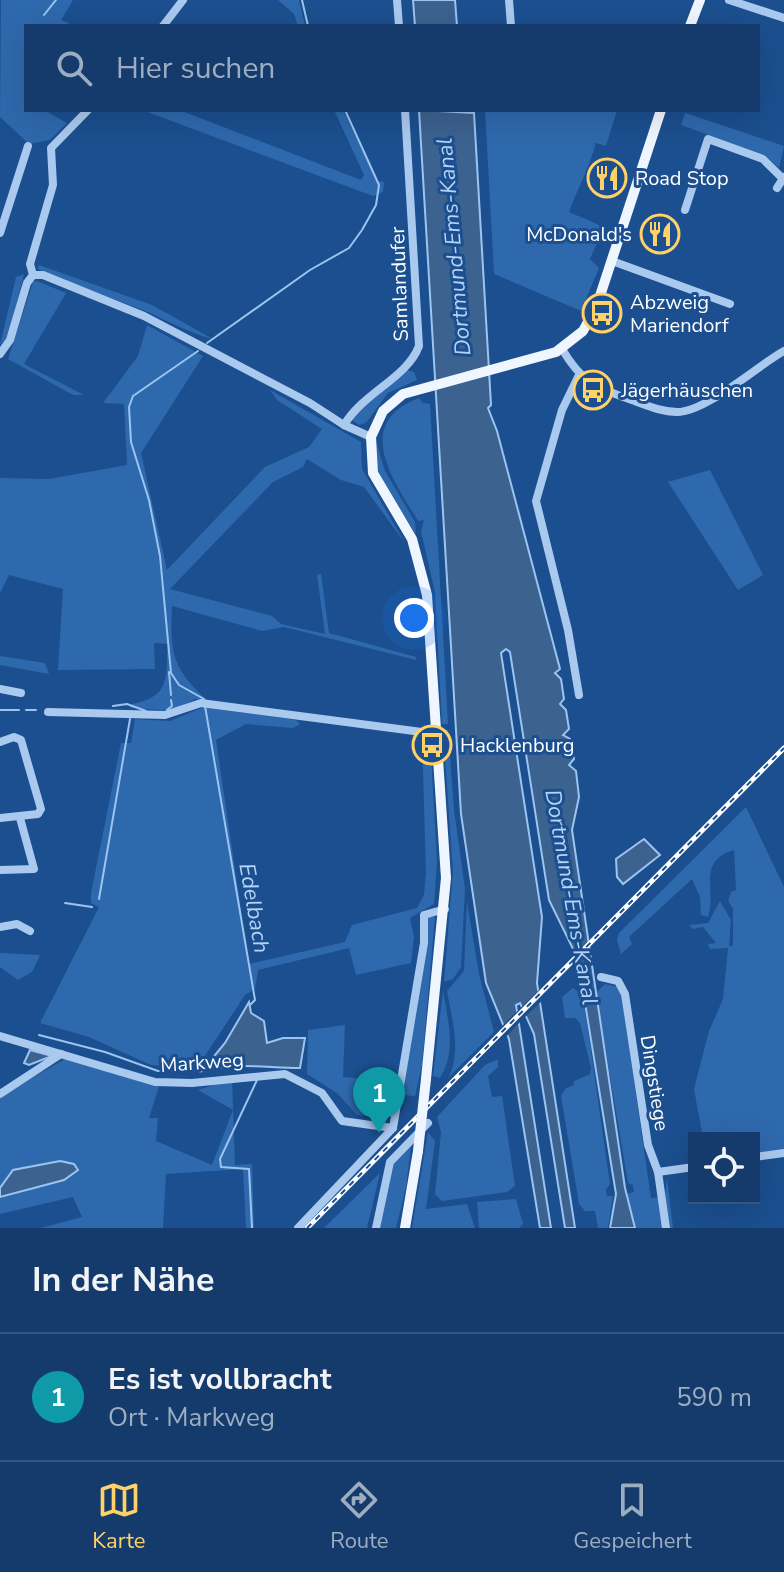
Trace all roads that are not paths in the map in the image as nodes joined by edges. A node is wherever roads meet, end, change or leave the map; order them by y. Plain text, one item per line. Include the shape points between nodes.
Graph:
1 (183, 0) edge
2 (397, 0) edge
3 (509, 0) edge
4 (700, 0) edge
5 (729, 0) edge
6 (784, 18) edge
7 (165, 24) edge
8 (399, 24) edge
9 (511, 24) edge
10 (691, 24) edge
11 (86, 112) edge
12 (405, 112) edge
13 (660, 112) edge
14 (28, 146) dead end
15 (784, 178) edge
16 (777, 188) dead end
17 (685, 210) dead end
18 (0, 233) edge
19 (612, 261) junction
20 (33, 275) junction
21 (730, 304) dead end
22 (562, 349) junction
23 (784, 351) edge
24 (0, 354) edge
25 (579, 375) junction
26 (344, 425) junction
27 (371, 437) junction
28 (0, 689) edge
29 (21, 693) dead end
30 (579, 695) dead end
31 (48, 712) dead end
32 (437, 734) junction
33 (0, 742) edge
34 (0, 818) edge
35 (20, 818) junction
36 (0, 870) edge
37 (445, 909) junction
38 (0, 927) edge
39 (30, 931) dead end
40 (601, 977) dead end
41 (0, 1036) edge
42 (61, 1054) junction
43 (0, 1094) edge
44 (428, 1123) dead end
45 (393, 1128) junction
46 (784, 1153) edge
47 (760, 1156) edge
48 (688, 1168) edge
49 (658, 1172) junction
50 (298, 1228) edge
51 (376, 1228) edge
52 (405, 1228) edge
53 (666, 1228) edge

1 - 7 street
2 - 8 street
3 - 9 street
4 - 10 main road
5 - 6 street
11 - 20 street via 51,148 53,185 30,264
12 - 26 street, Samlandufer via 419,346 405,368 360,402
13 - 19 main road
14 - 18 street
15 - 16 street
15 - 17 street via 763,159 708,139
19 - 21 street
19 - 22 main road via 591,318
20 - 24 street
20 - 26 street via 144,316
22 - 25 street
22 - 27 main road via 408,392 390,403
23 - 25 street via 701,404 679,412 611,393
25 - 30 street via 562,410 536,501
26 - 27 street
27 - 32 main road via 373,473 412,539 424,578
28 - 29 street
31 - 32 street via 165,715 201,703
32 - 37 main road
33 - 35 street via 21,740 41,809
34 - 35 street
35 - 36 street via 34,869
37 - 45 street via 422,920 424,943
37 - 52 main road, bridge
38 - 39 street via 17,924
40 - 49 street, Dingstiege via 612,977 624,989 648,1145
41 - 42 street, Markweg
42 - 43 street
42 - 45 street, Markweg via 170,1083 285,1074 322,1093 342,1121
44 - 51 street via 390,1162
45 - 50 street
46 - 47 street
48 - 49 street
49 - 53 street

